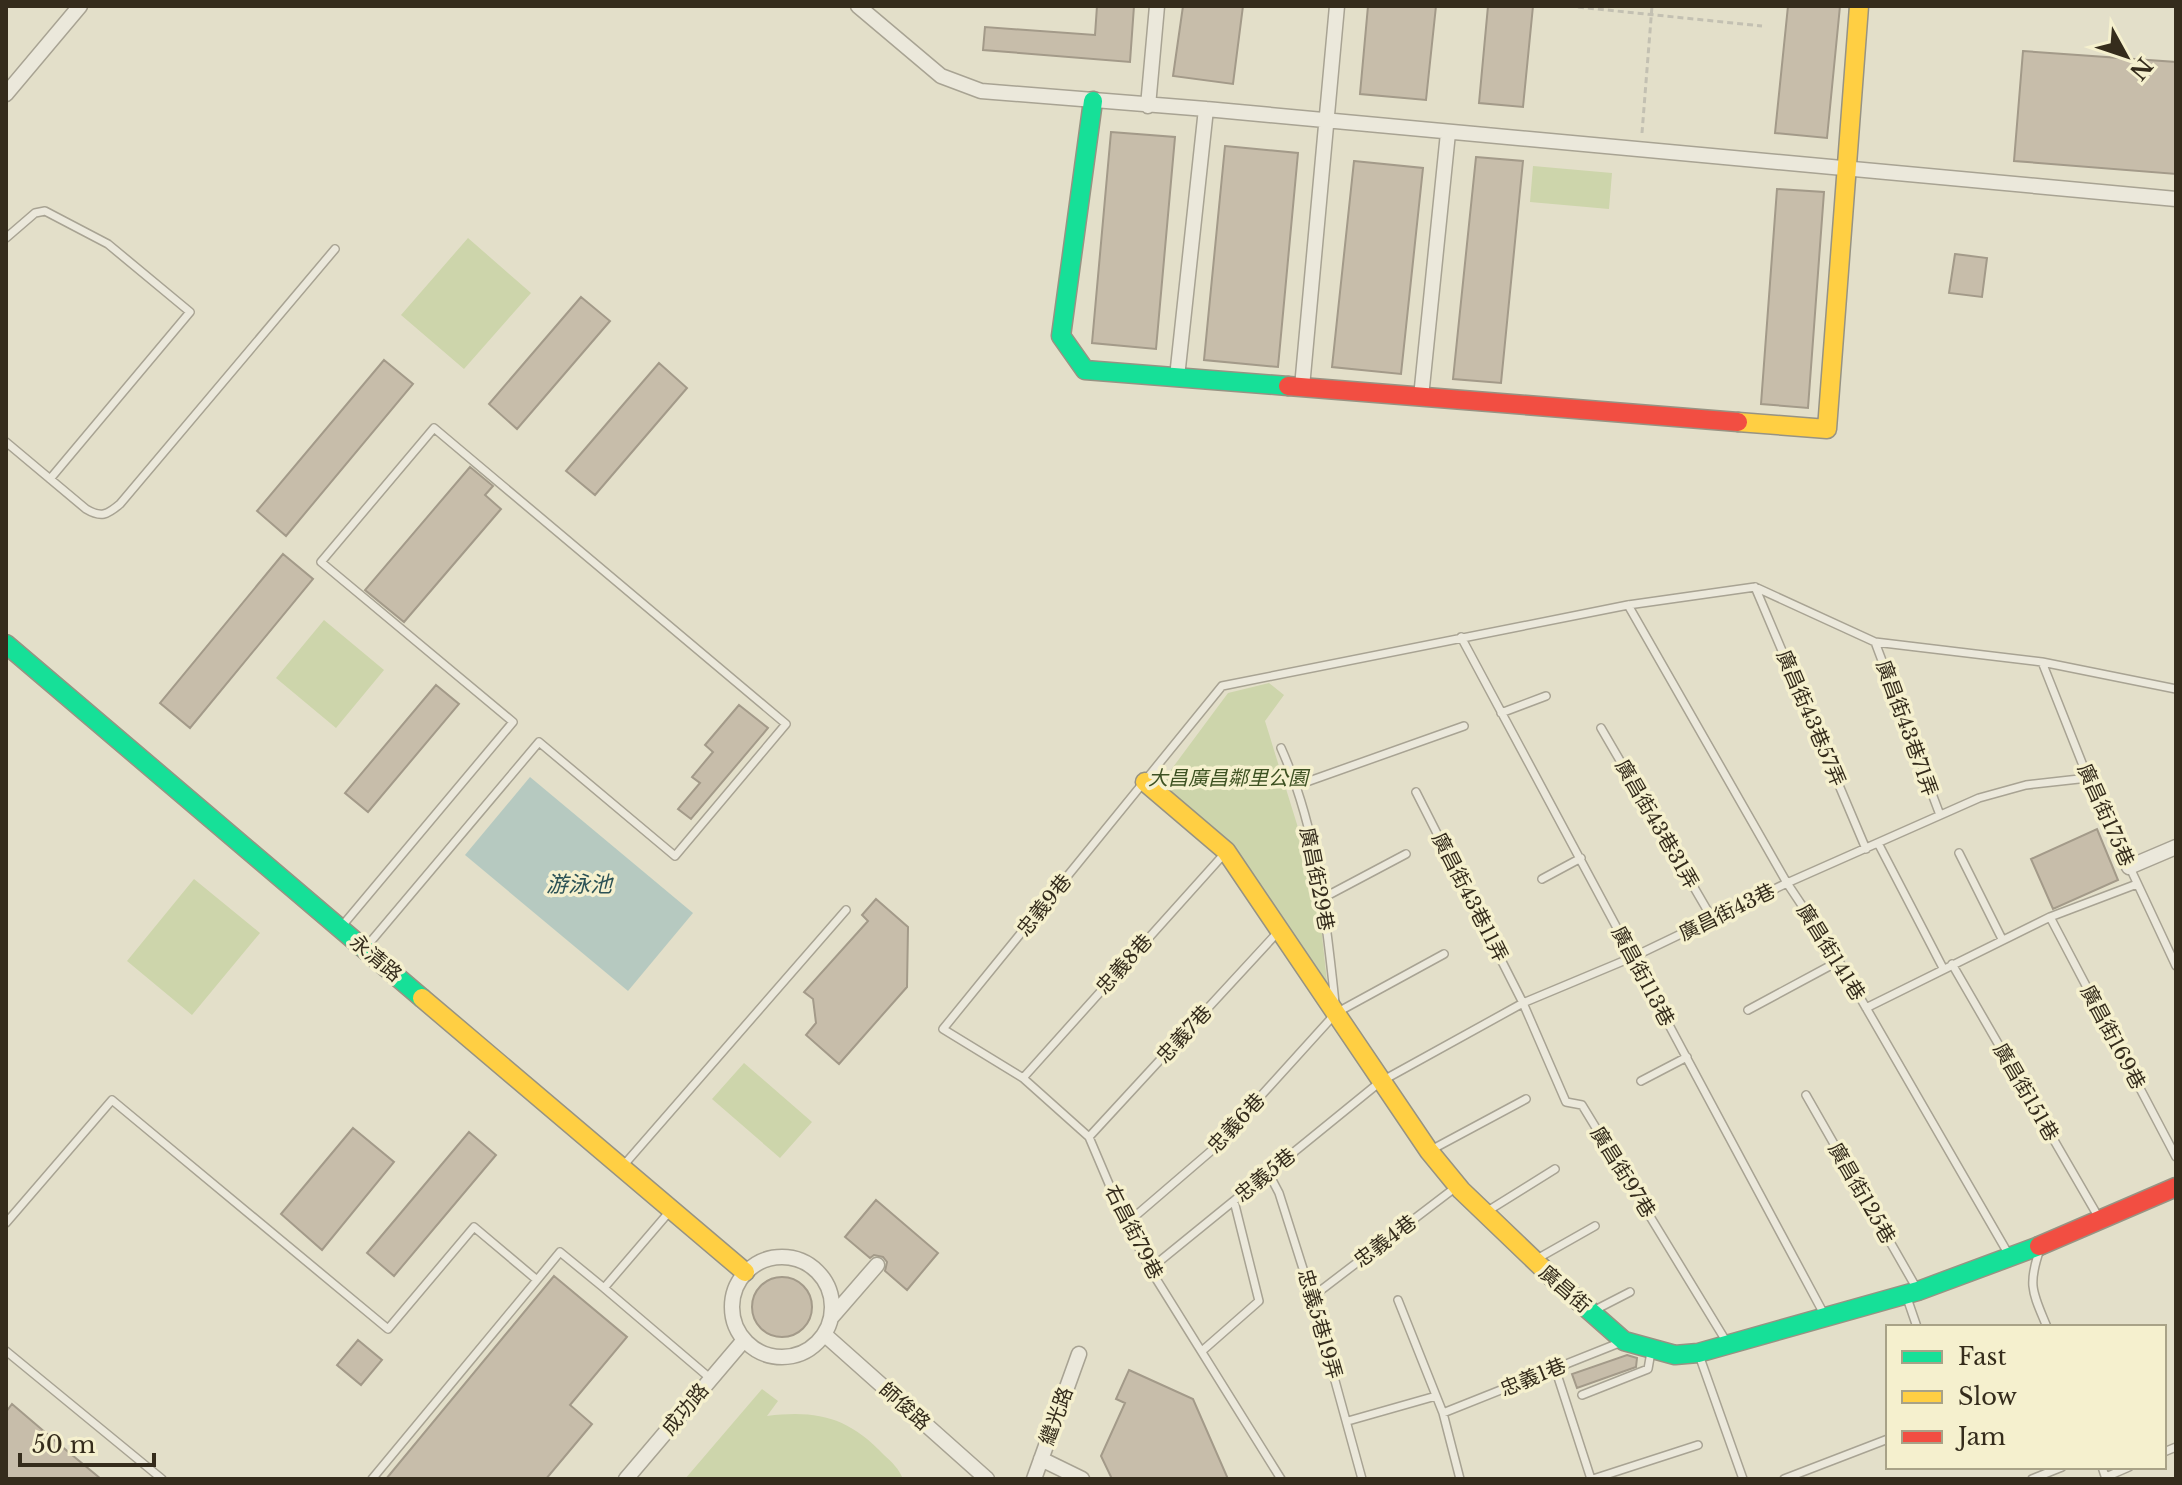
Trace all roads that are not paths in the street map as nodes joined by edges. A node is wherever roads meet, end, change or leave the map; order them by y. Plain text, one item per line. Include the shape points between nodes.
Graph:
1 (80, 6) edge
2 (1157, 6) edge
3 (1337, 6) edge
4 (1859, 6) edge
5 (859, 7) edge
6 (6, 94) edge
7 (1093, 101) junction
8 (1148, 106) junction
9 (1206, 109) junction
10 (1327, 122) junction
11 (1448, 133) junction
12 (1846, 169) junction
13 (2176, 199) edge
14 (6, 238) edge
15 (335, 249) dead end
16 (1177, 377) junction
17 (1302, 387) junction
18 (1421, 397) junction
19 (6, 442) edge
20 (50, 479) junction
21 (1755, 587) junction
22 (1628, 605) junction
23 (1461, 637) junction
24 (1875, 642) junction
25 (6, 644) edge
26 (2042, 662) junction
27 (2176, 689) edge
28 (1546, 696) dead end
29 (1501, 713) junction
30 (1464, 726) dead end
31 (1601, 728) dead end
32 (1281, 748) dead end
33 (2088, 778) junction
34 (1145, 782) junction
35 (1298, 785) junction
36 (1416, 792) dead end
37 (1940, 815) junction
38 (1878, 843) junction
39 (2176, 847) edge
40 (1866, 849) junction
41 (1226, 851) junction
42 (1959, 853) dead end
43 (1406, 854) dead end
44 (1581, 858) junction
45 (2129, 867) junction
46 (1542, 879) dead end
47 (1787, 883) junction
48 (2137, 884) junction
49 (1323, 898) junction
50 (846, 910) dead end
51 (2050, 917) junction
52 (1713, 920) junction
53 (340, 928) junction
54 (1280, 930) junction
55 (2002, 939) junction
56 (365, 949) junction
57 (1444, 954) dead end
58 (1633, 957) junction
59 (1839, 961) junction
60 (1952, 964) junction
61 (2176, 966) edge
62 (1943, 968) junction
63 (1523, 1003) junction
64 (1866, 1008) junction
65 (1748, 1010) dead end
66 (1336, 1013) junction
67 (943, 1029) joint
68 (1687, 1057) junction
69 (1023, 1078) junction
70 (1641, 1081) dead end
71 (1380, 1082) junction
72 (1806, 1095) dead end
73 (1526, 1099) dead end
74 (1089, 1137) junction
75 (1429, 1151) junction
76 (2176, 1157) edge
77 (622, 1168) junction
78 (1555, 1169) dead end
79 (1268, 1172) junction
80 (1458, 1186) junction
81 (2176, 1187) edge
82 (1234, 1201) junction
83 (671, 1209) junction
84 (1484, 1213) junction
85 (2100, 1220) junction
86 (6, 1223) edge
87 (1126, 1224) junction
88 (1595, 1226) dead end
89 (2041, 1247) junction
90 (2011, 1258) junction
91 (1533, 1261) junction
92 (877, 1265) dead end
93 (1150, 1269) junction
94 (745, 1272) junction
95 (537, 1280) junction
96 (604, 1288) junction
97 (1630, 1292) dead end
98 (1912, 1292) junction
99 (1312, 1297) junction
100 (1398, 1300) dead end
101 (1591, 1312) junction
102 (1825, 1316) junction
103 (831, 1318) junction
104 (1917, 1325) edge
105 (2046, 1325) edge
106 (824, 1334) junction
107 (744, 1340) junction
108 (1624, 1341) junction
109 (1728, 1344) junction
110 (1651, 1350) junction
111 (6, 1351) edge
112 (1202, 1351) junction
113 (1698, 1353) junction
114 (1079, 1354) dead end
115 (1555, 1368) junction
116 (711, 1379) junction
117 (1582, 1395) dead end
118 (1436, 1396) junction
119 (1443, 1413) junction
120 (1348, 1421) junction
121 (1886, 1440) edge
122 (1698, 1445) dead end
123 (1041, 1459) junction
124 (2057, 1469) edge
125 (2125, 1469) edge
126 (2106, 1478) edge
127 (162, 1479) edge
128 (372, 1479) edge
129 (626, 1479) edge
130 (987, 1479) edge
131 (1034, 1479) edge
132 (1082, 1479) edge
133 (1281, 1479) edge
134 (1362, 1479) edge
135 (1460, 1479) edge
136 (1592, 1479) edge
137 (1743, 1479) edge
138 (1784, 1479) edge
139 (2032, 1479) edge

1 - 6 street
2 - 8 street
3 - 10 street
4 - 12 street
5 - 7 street via 941,76 981,91
7 - 8 street
7 - 16 street via 1061,336 1085,370
8 - 9 street
9 - 10 street
9 - 16 street
10 - 11 street
10 - 17 street
11 - 12 street
11 - 18 street
12 - 13 street
12 - 18 street via 1827,429
14 - 20 lane via 35,213 45,211 108,244 190,312
15 - 20 lane via 109,513 96,515
16 - 17 street
17 - 18 street
19 - 20 lane
21 - 22 lane, 忠義9巷
21 - 24 lane
21 - 40 lane, 廣昌街43巷57弄
22 - 23 lane, 忠義9巷
22 - 47 lane, 廣昌街141巷
23 - 29 lane, 廣昌街113巷
23 - 34 lane, 忠義9巷 via 1222,686
24 - 26 lane
24 - 37 lane, 廣昌街43巷71弄
25 - 53 street, 永清路
26 - 27 lane
26 - 33 lane, 廣昌街175巷
28 - 29 lane
29 - 44 lane, 廣昌街113巷
30 - 35 lane
31 - 52 lane, 廣昌街43巷31弄
32 - 35 lane, 廣昌街29巷
33 - 37 lane, 廣昌街43巷 via 2026,785
33 - 45 lane, 廣昌街175巷
34 - 41 street, 廣昌街
34 - 67 lane, 忠義9巷
35 - 49 lane, 廣昌街29巷
36 - 63 lane, 廣昌街43巷11弄
37 - 38 lane, 廣昌街43巷
38 - 40 lane, 廣昌街43巷
38 - 62 lane
39 - 45 street
40 - 47 lane, 廣昌街43巷
41 - 54 street, 廣昌街
41 - 69 lane, 忠義8巷
42 - 55 lane
43 - 49 lane
44 - 46 lane
44 - 58 lane, 廣昌街113巷
45 - 48 lane, 廣昌街175巷
47 - 52 lane, 廣昌街43巷
47 - 59 lane, 廣昌街141巷
48 - 51 lane
48 - 61 lane, 廣昌街175巷
49 - 66 lane, 廣昌街29巷
50 - 77 lane
51 - 55 lane
51 - 76 lane, 廣昌街169巷
52 - 58 lane, 廣昌街43巷
53 - 56 street, 永清路
53 - 56 lane via 513,722 321,562 434,428 786,724 675,856 539,742
54 - 66 street, 廣昌街
54 - 74 lane, 忠義7巷
55 - 60 lane
56 - 77 street, 永清路
57 - 66 lane, 忠義6巷
58 - 63 lane, 廣昌街43巷
58 - 68 lane, 廣昌街113巷
59 - 64 lane, 廣昌街141巷
59 - 65 lane
60 - 62 lane
60 - 85 lane, 廣昌街151巷
62 - 64 lane
63 - 71 lane, 廣昌街43巷
63 - 109 lane, 廣昌街97巷 via 1566,1102 1582,1105
64 - 90 lane, 廣昌街141巷
66 - 71 street, 廣昌街
66 - 87 lane, 忠義6巷 via 1211,1151
67 - 69 lane, 右昌街79巷
68 - 70 lane
68 - 102 lane, 廣昌街113巷
69 - 74 lane, 右昌街79巷
71 - 75 street, 廣昌街
71 - 79 lane, 忠義5巷
72 - 98 lane, 廣昌街125巷
73 - 75 lane
74 - 87 lane, 右昌街79巷
75 - 80 street, 廣昌街
77 - 83 street, 永清路
78 - 84 lane
79 - 82 lane, 忠義5巷
79 - 99 lane, 忠義5巷19弄
80 - 84 street, 廣昌街
80 - 99 lane, 忠義4巷
81 - 85 street, 廣昌街
82 - 93 lane, 忠義5巷
82 - 112 lane via 1259,1301
83 - 94 street, 永清路
83 - 96 lane
84 - 91 street, 廣昌街
85 - 89 street, 廣昌街
86 - 95 lane via 112,1100 388,1329 474,1227
87 - 93 lane, 右昌街79巷
88 - 91 lane
89 - 90 street, 廣昌街
89 - 105 lane via 2032,1289
90 - 98 street, 廣昌街
91 - 101 street, 廣昌街
92 - 103 street
93 - 112 lane, 右昌街79巷
94 - 103 street via 774,1257 806,1263 828,1286
94 - 107 street via 732,1299 736,1328
95 - 96 lane via 560,1252
95 - 128 lane
96 - 116 lane
97 - 101 lane
98 - 102 street, 廣昌街
98 - 104 lane, 廣昌街125巷
99 - 120 lane, 忠義5巷19弄
100 - 118 lane
101 - 108 street, 廣昌街
102 - 109 street, 廣昌街
103 - 106 street
106 - 107 street via 801,1353 786,1357 770,1356
106 - 130 street, 師俊路
107 - 116 street, 成功路
108 - 110 street, 廣昌街
108 - 115 lane, 忠義1巷
109 - 113 street, 廣昌街
110 - 113 street, 廣昌街
110 - 117 lane, 忠義1巷 via 1648,1369
111 - 127 lane
112 - 133 lane, 右昌街79巷
113 - 137 lane
114 - 123 street, 繼光路
115 - 119 lane, 忠義1巷
115 - 136 lane
116 - 129 street, 成功路
118 - 119 lane
118 - 120 lane
119 - 135 lane
120 - 134 lane, 忠義5巷19弄
121 - 138 lane
122 - 136 lane
123 - 131 street, 繼光路
123 - 132 street
124 - 139 lane
125 - 126 lane

